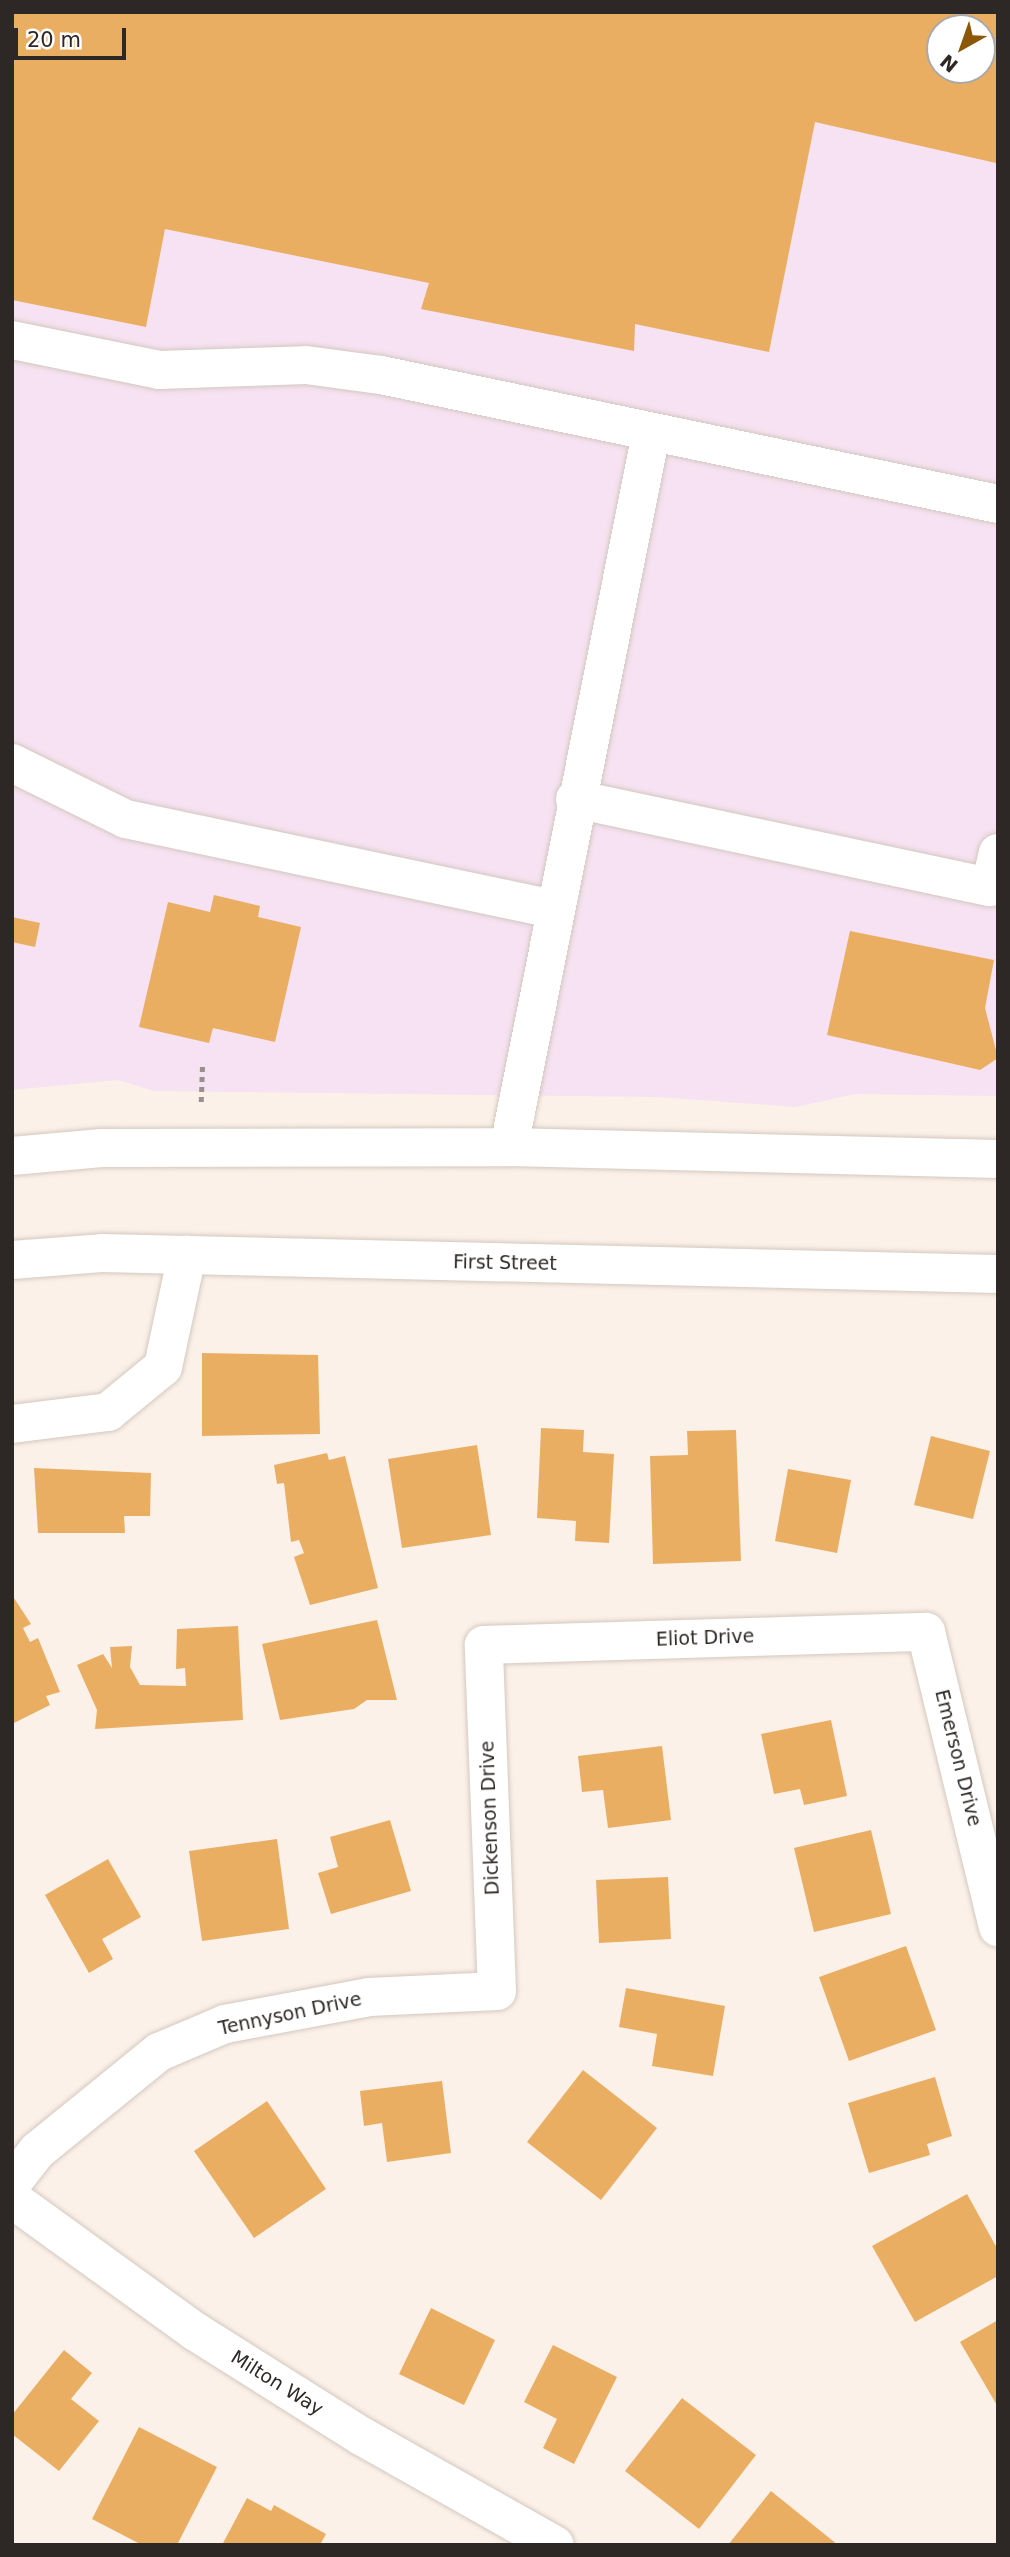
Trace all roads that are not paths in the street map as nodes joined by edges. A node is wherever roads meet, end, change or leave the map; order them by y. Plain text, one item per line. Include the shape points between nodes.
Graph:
1 (12, 340) edge
2 (651, 433) junction
3 (998, 504) edge
4 (12, 763) edge
5 (575, 799) junction
6 (998, 853) edge
7 (552, 909) junction
8 (509, 1147) junction
9 (12, 1156) edge
10 (998, 1159) edge
11 (187, 1255) junction
12 (12, 1260) edge
13 (998, 1275) edge
14 (12, 1424) edge
15 (926, 1632) joint
16 (484, 1645) joint
17 (998, 1927) edge
18 (497, 1991) joint
19 (12, 2183) edge
20 (12, 2199) edge
21 (555, 2545) edge

1 - 2 street via 159,370 306,365 381,376
2 - 3 street
2 - 5 street
4 - 7 street via 126,819
5 - 6 street via 990,887
5 - 7 street
7 - 8 street
8 - 9 street via 102,1149
8 - 10 street
11 - 12 street, First Street
11 - 13 street, First Street
11 - 14 street via 163,1367 107,1412
15 - 16 street, Eliot Drive
15 - 17 street, Emerson Drive
16 - 18 street, Dickenson Drive
18 - 19 street, Tennyson Drive via 369,1997 225,2024 159,2052 37,2151
20 - 21 street, Milton Way via 196,2332 386,2451

